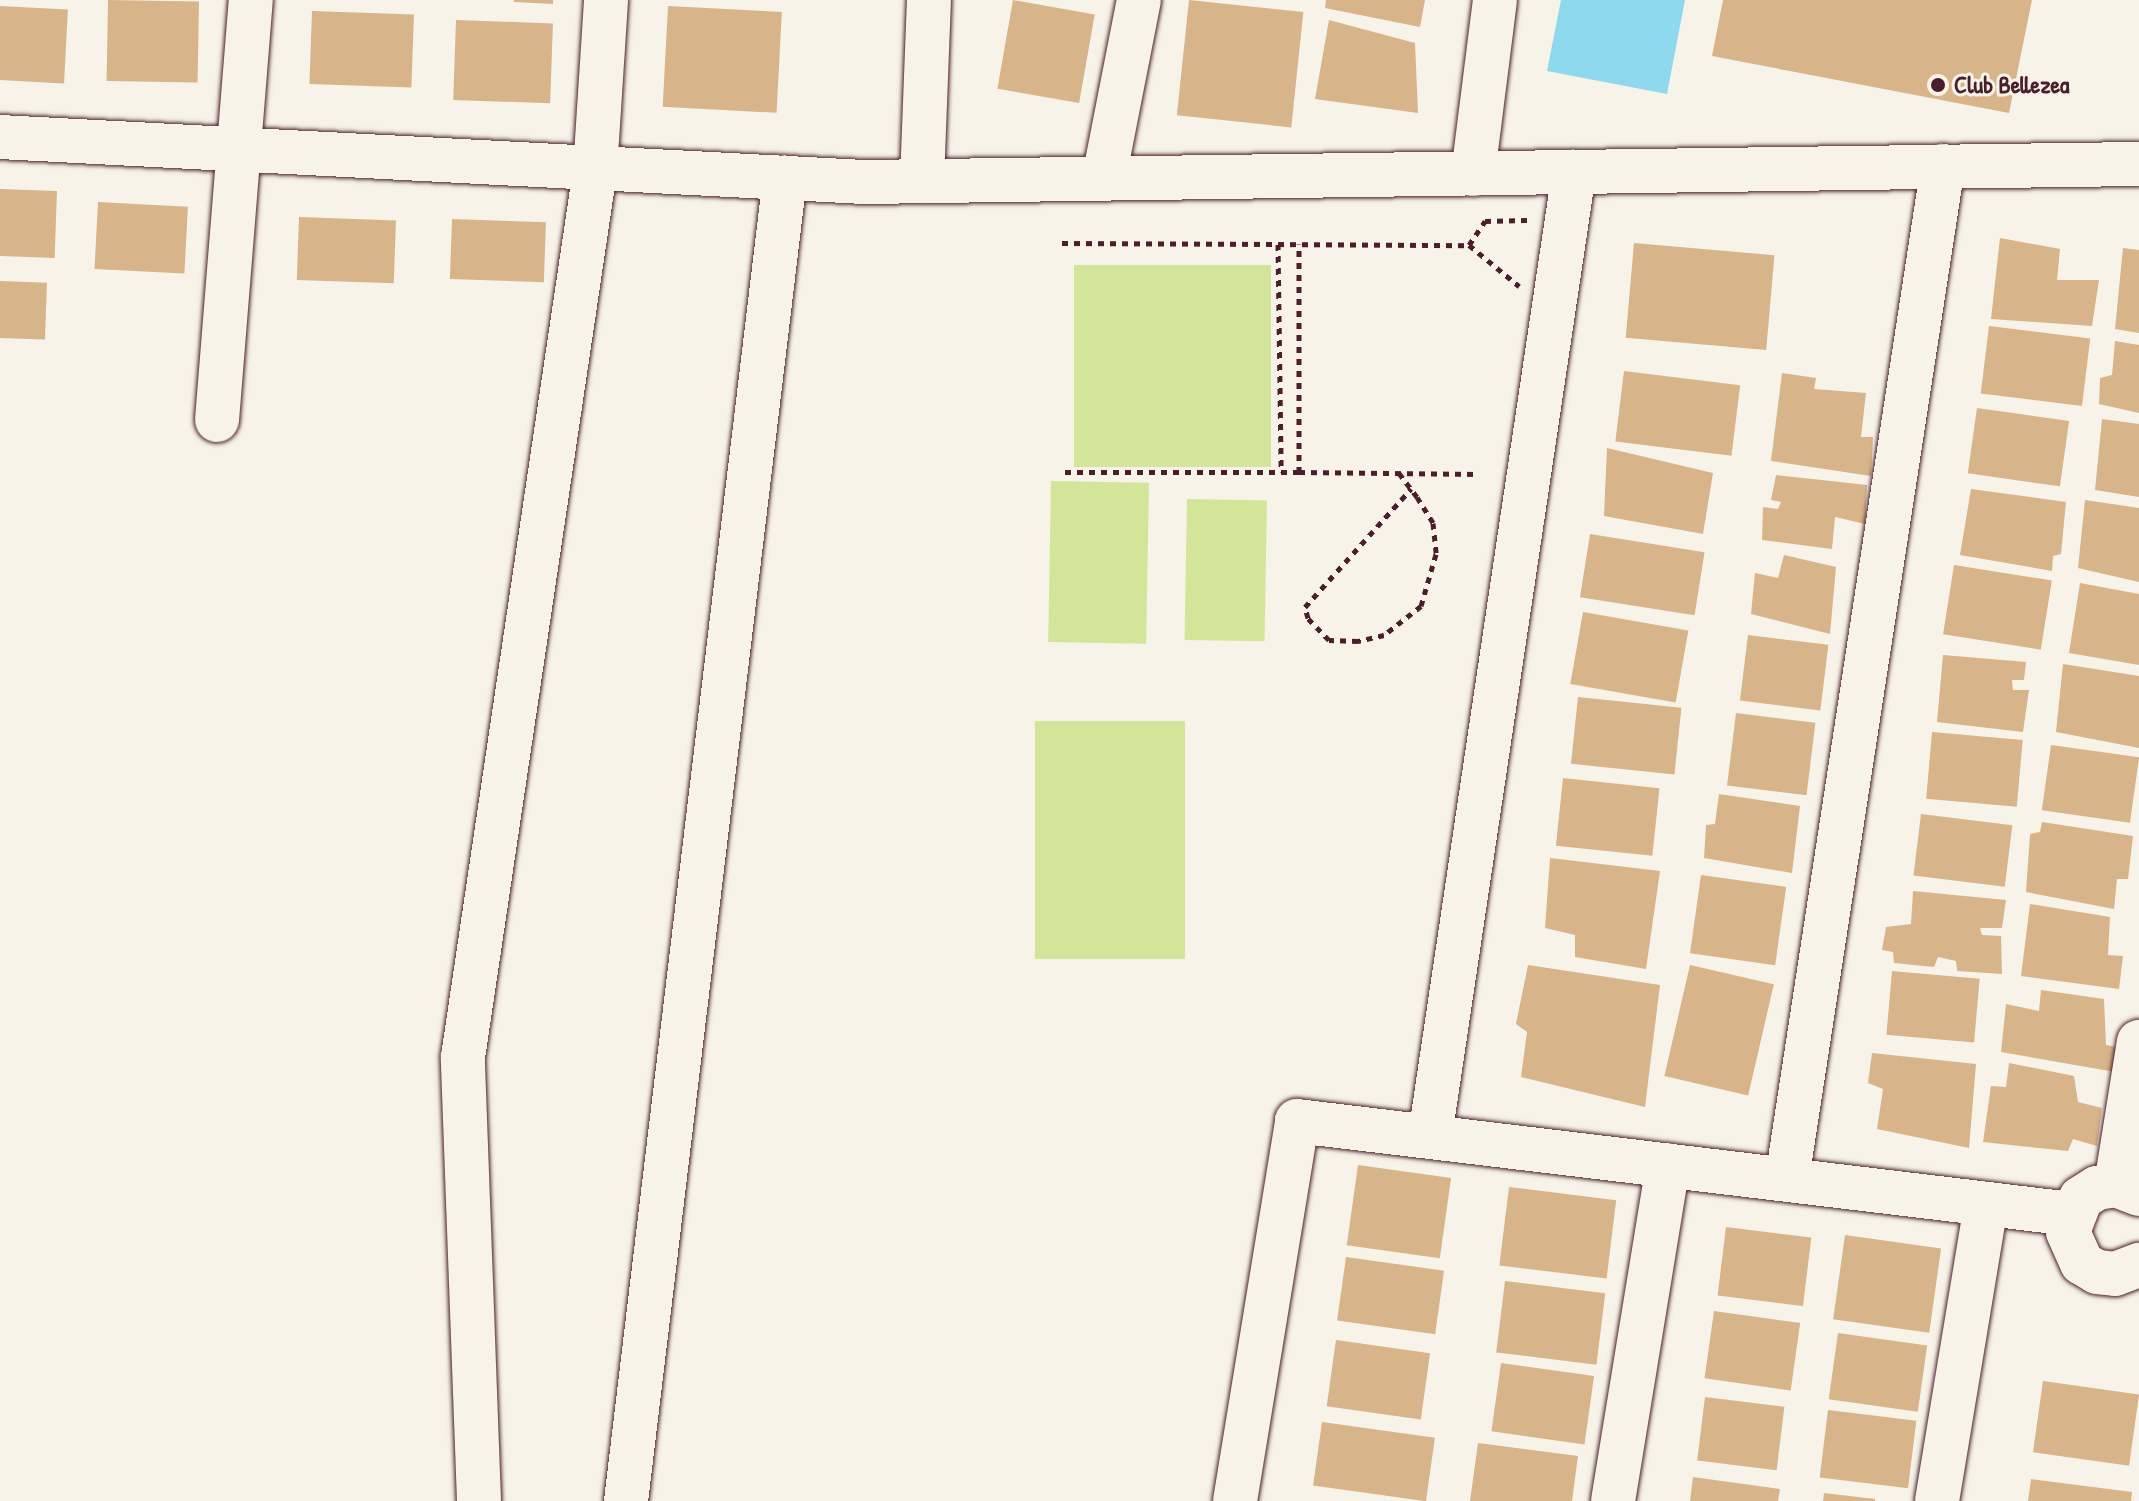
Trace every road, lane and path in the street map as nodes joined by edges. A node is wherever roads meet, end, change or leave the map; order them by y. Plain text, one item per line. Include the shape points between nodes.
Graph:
1 (251, 0) edge
2 (606, 0) edge
3 (929, 0) edge
4 (1139, 0) edge
5 (1495, 0) edge
6 (0, 137) edge
7 (240, 151) junction
8 (2139, 164) edge
9 (1943, 166) junction
10 (595, 171) junction
11 (1574, 172) junction
12 (1473, 174) junction
13 (785, 178) junction
14 (1104, 178) junction
15 (922, 181) junction
16 (1567, 219) junction
17 (1062, 243) dead end
18 (1278, 244) junction
19 (1299, 244) junction
20 (1469, 245) junction
21 (1553, 313) junction
22 (217, 420) dead end
23 (1065, 472) dead end
24 (1281, 472) junction
25 (1299, 472) junction
26 (1399, 473) junction
27 (1479, 474) dead end
28 (1411, 489) junction
29 (2139, 1042) edge
30 (1430, 1136) junction
31 (1668, 1165) junction
32 (1787, 1179) junction
33 (2128, 1190) edge
34 (1986, 1204) junction
35 (2071, 1214) junction
36 (2139, 1265) edge
37 (479, 1501) edge
38 (626, 1501) edge
39 (1235, 1501) edge
40 (1613, 1501) edge
41 (1937, 1501) edge

1 - 7 street
2 - 10 street
3 - 15 street
4 - 14 street
5 - 12 street
6 - 7 street
7 - 10 street
7 - 22 street
8 - 9 street
9 - 11 street
9 - 32 street
10 - 13 street
10 - 37 street via 463,1057
11 - 12 street
11 - 16 street
12 - 14 street
13 - 15 street
13 - 38 street
14 - 15 street
16 - 20 path via 1485,221
16 - 21 street
17 - 18 path
18 - 19 path
18 - 24 path
19 - 20 path
19 - 25 path
20 - 21 path
21 - 30 street
23 - 24 path
24 - 25 path
25 - 26 path
26 - 27 path
26 - 28 path
28 - 28 path via 1433,523 1436,554 1421,606 1384,635 1329,640 1308,618 1305,607
29 - 33 street
30 - 31 street
30 - 39 street via 1297,1121
31 - 32 street
31 - 40 street
32 - 34 street
33 - 35 street via 2097,1188
34 - 35 street
34 - 41 street
35 - 36 street via 2068,1232 2082,1263 2115,1274

